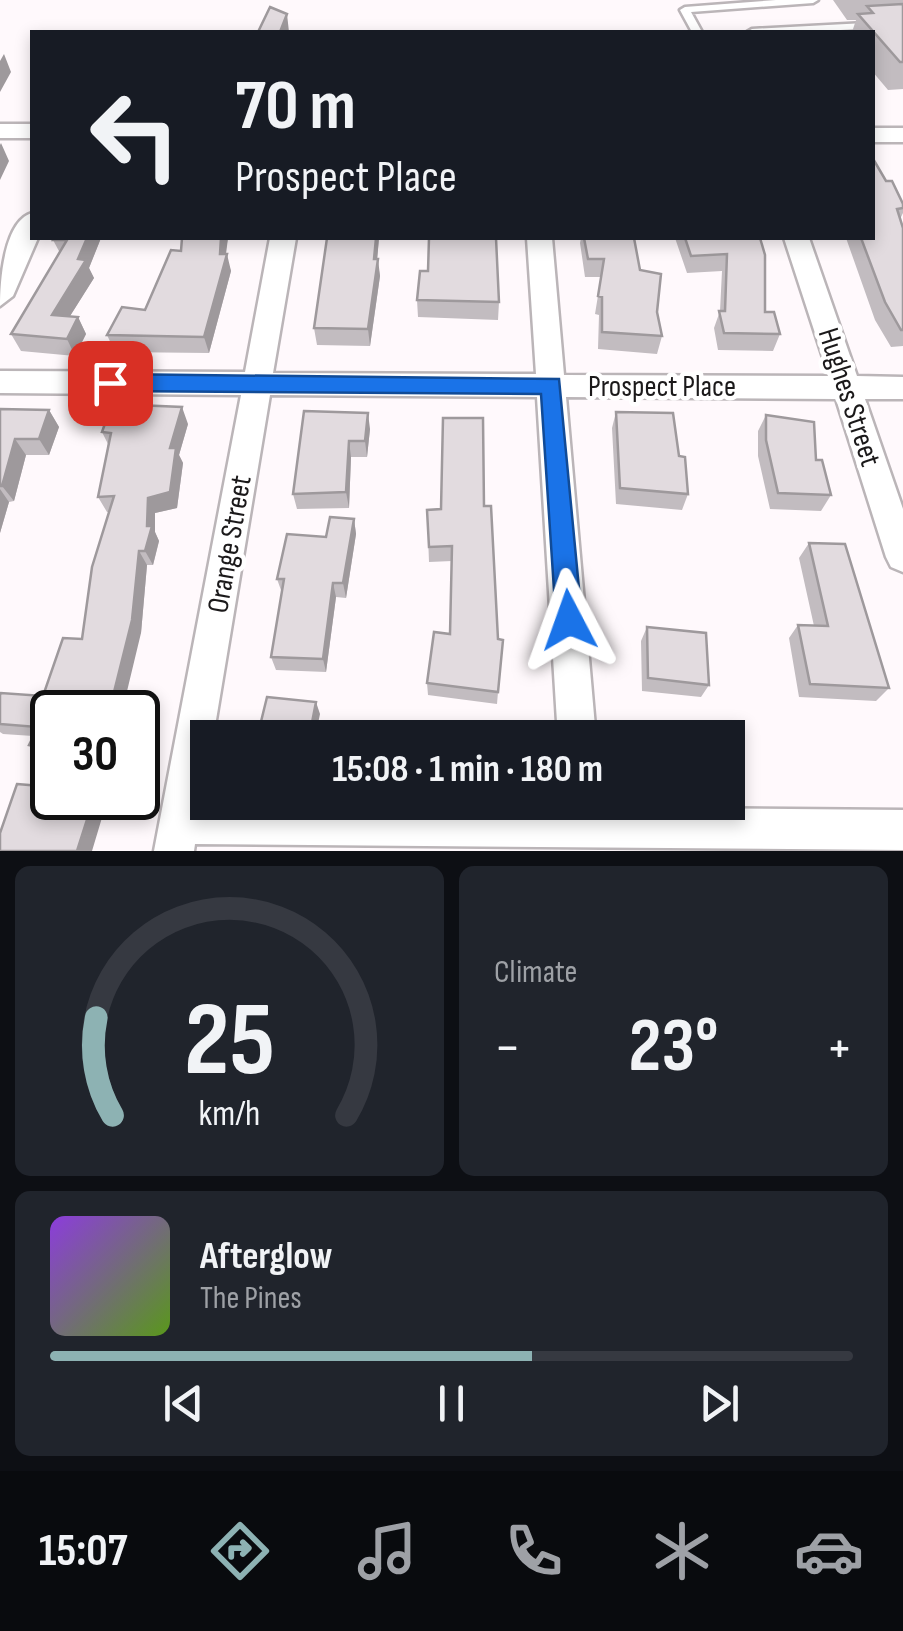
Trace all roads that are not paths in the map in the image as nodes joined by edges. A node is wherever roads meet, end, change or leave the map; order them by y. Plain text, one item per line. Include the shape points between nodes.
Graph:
1 (813, 0) edge
2 (903, 24) edge
3 (696, 30) edge
4 (790, 30) edge
5 (0, 130) edge
6 (30, 131) edge
7 (875, 135) edge
8 (903, 135) edge
9 (30, 225) edge
10 (283, 240) edge
11 (540, 240) edge
12 (797, 240) edge
13 (0, 296) edge
14 (0, 382) edge
15 (258, 384) junction
16 (551, 386) junction
17 (846, 387) junction
18 (903, 388) edge
19 (903, 557) edge
20 (577, 720) edge
21 (584, 827) edge
22 (903, 830) edge
23 (176, 837) edge

1 - 3 lane via 685,10
2 - 4 lane
5 - 6 street
7 - 8 street
9 - 13 street
10 - 15 street, Orange Street
11 - 16 street
12 - 17 street, Hughes Street
14 - 15 street, Prospect Place
15 - 16 street, Prospect Place
15 - 23 street, Orange Street
16 - 17 street, Prospect Place
16 - 20 street
17 - 18 street, Prospect Place
17 - 19 street, Hughes Street
21 - 22 street
21 - 23 street

